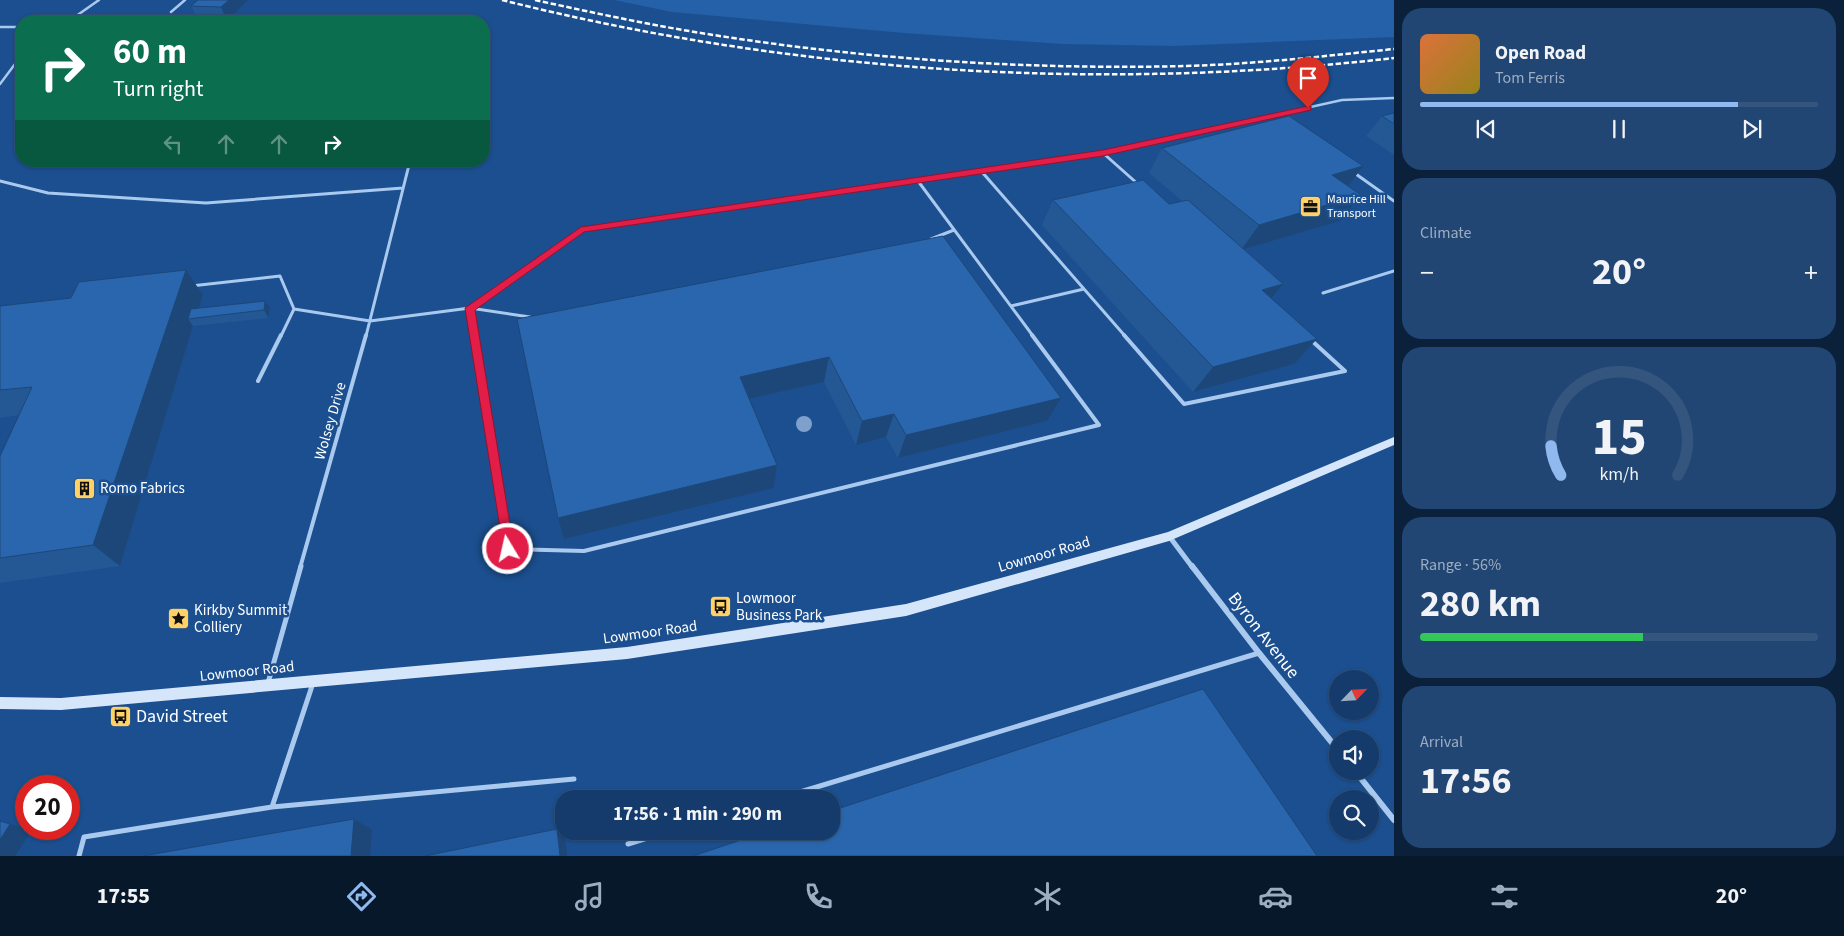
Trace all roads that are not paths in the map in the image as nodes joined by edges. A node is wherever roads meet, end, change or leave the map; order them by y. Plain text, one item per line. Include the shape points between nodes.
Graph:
1 (99, 0) edge
2 (185, 0) edge
3 (171, 12) dead end
4 (78, 15) edge
5 (0, 27) edge
6 (15, 27) edge
7 (15, 64) edge
8 (0, 84) edge
9 (1394, 98) edge
10 (1274, 116) junction
11 (1282, 122) edge
12 (1103, 153) junction
13 (408, 167) edge
14 (1346, 167) edge
15 (982, 172) junction
16 (0, 181) edge
17 (918, 181) junction
18 (1140, 186) edge
19 (402, 188) junction
20 (1394, 201) edge
21 (954, 230) junction
22 (928, 240) edge
23 (1394, 271) edge
24 (184, 287) edge
25 (1084, 289) junction
26 (1323, 293) dead end
27 (1011, 306) junction
28 (470, 308) junction
29 (294, 309) junction
30 (536, 318) edge
31 (370, 321) junction
32 (1309, 338) edge
33 (258, 381) dead end
34 (1394, 441) edge
35 (1169, 536) junction
36 (1258, 653) junction
37 (313, 681) junction
38 (267, 685) junction
39 (0, 703) edge
40 (1329, 739) edge
41 (574, 779) dead end
42 (1363, 780) edge
43 (808, 790) edge
44 (272, 807) junction
45 (1391, 812) edge
46 (1394, 820) edge
47 (641, 840) edge
48 (628, 844) dead end
49 (79, 856) edge

1 - 4 lane
2 - 3 lane
5 - 6 lane
7 - 8 lane
9 - 10 lane via 1342,100
10 - 11 lane
10 - 12 lane
12 - 15 lane
12 - 18 lane
13 - 19 lane, Wolsey Drive
14 - 20 lane
15 - 17 lane
15 - 25 lane
16 - 19 lane via 48,193 206,203
17 - 21 lane
17 - 28 lane via 581,230
19 - 31 lane, Wolsey Drive
21 - 22 lane
21 - 27 lane
23 - 26 lane
24 - 29 lane via 280,276
25 - 27 lane
25 - 32 lane via 1184,404 1345,371
27 - 28 lane via 1099,425 584,551 508,549
28 - 30 lane
28 - 31 lane
29 - 31 lane
29 - 33 lane
31 - 38 lane, Wolsey Drive
34 - 35 main road, Lowmoor Road
35 - 36 street, Byron Avenue
35 - 37 main road, Lowmoor Road via 906,610 627,653
36 - 40 street, Byron Avenue
36 - 43 lane
37 - 38 main road, Lowmoor Road
37 - 44 lane
38 - 39 main road, Lowmoor Road via 61,704
41 - 44 lane
42 - 45 street
44 - 49 lane via 84,837
45 - 46 street
47 - 48 lane

